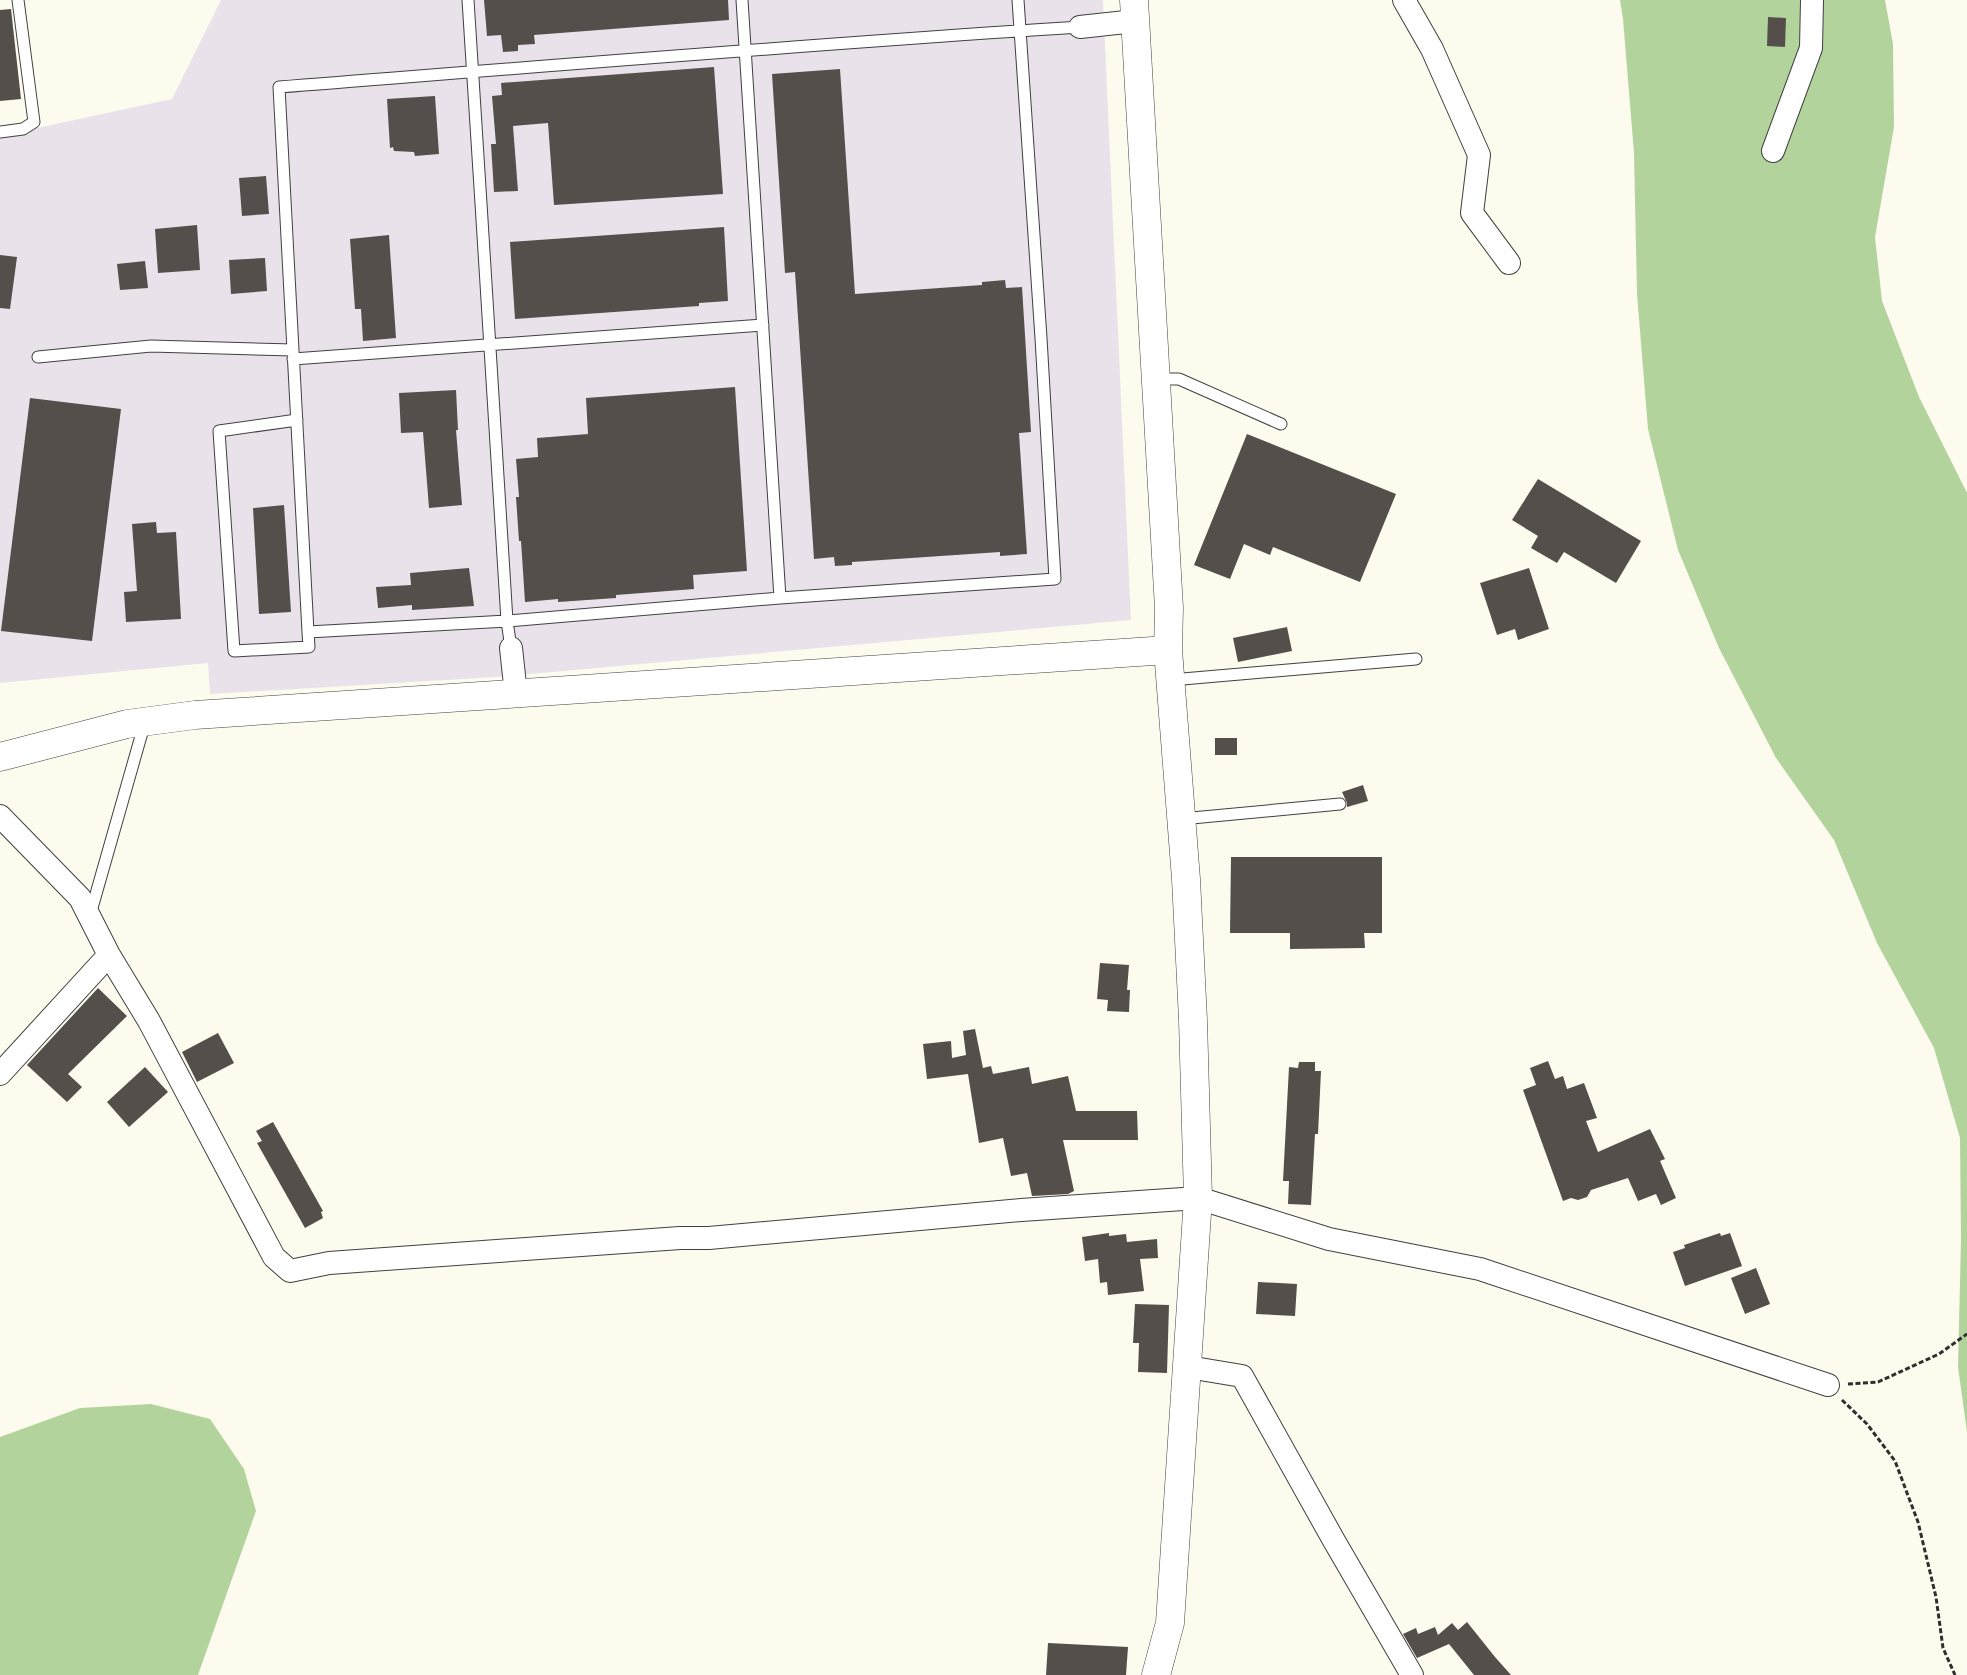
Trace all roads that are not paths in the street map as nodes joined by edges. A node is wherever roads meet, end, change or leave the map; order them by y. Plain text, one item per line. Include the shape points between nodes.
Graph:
1 (18, 0) edge
2 (468, 0) edge
3 (742, 0) edge
4 (1018, 0) edge
5 (1404, 0) edge
6 (1812, 0) edge
7 (1135, 10) edge
8 (1080, 27) joint
9 (1020, 31) junction
10 (745, 51) junction
11 (473, 72) junction
12 (0, 132) edge
13 (1773, 152) dead end
14 (1509, 263) dead end
15 (763, 324) junction
16 (490, 346) junction
17 (293, 355) junction
18 (38, 357) dead end
19 (1156, 379) junction
20 (297, 420) junction
21 (1281, 424) dead end
22 (780, 598) junction
23 (508, 621) junction
24 (308, 632) junction
25 (511, 648) joint
26 (1168, 650) junction
27 (1416, 659) dead end
28 (1171, 680) junction
29 (516, 694) junction
30 (145, 722) junction
31 (0, 757) edge
32 (1340, 804) dead end
33 (0, 816) edge
34 (1181, 819) junction
35 (90, 917) junction
36 (109, 955) junction
37 (0, 1074) edge
38 (1198, 1198) junction
39 (1188, 1367) junction
40 (1828, 1385) road end
41 (1156, 1675) edge
42 (1412, 1675) edge

1 - 12 lane via 34,122 23,129
2 - 11 lane
3 - 10 lane
4 - 9 lane
5 - 14 street via 1432,49 1478,155 1472,214
6 - 13 street via 1811,48
7 - 8 street
7 - 19 street
8 - 9 lane
9 - 10 lane
9 - 22 lane via 1055,579
10 - 11 lane
10 - 15 lane
11 - 16 lane
11 - 17 lane via 279,87
15 - 16 lane
15 - 22 lane
16 - 17 lane
16 - 23 lane
17 - 18 lane via 151,346
17 - 20 lane
19 - 21 lane via 1179,379
19 - 26 street via 1169,608
20 - 24 lane
20 - 24 lane via 219,431 234,651 309,647
22 - 23 lane
23 - 24 lane
23 - 25 lane
25 - 29 street
26 - 28 street
26 - 29 street
27 - 28 lane
28 - 34 street
29 - 30 street via 195,715
30 - 31 street
30 - 35 lane
32 - 34 lane
33 - 35 street via 80,898
34 - 38 street via 1193,1020
35 - 36 street
36 - 37 street
36 - 38 street via 274,1256 290,1271 329,1263 709,1238
38 - 39 street
38 - 40 street via 1329,1239 1480,1269
39 - 41 street via 1170,1623
39 - 42 street via 1242,1376

